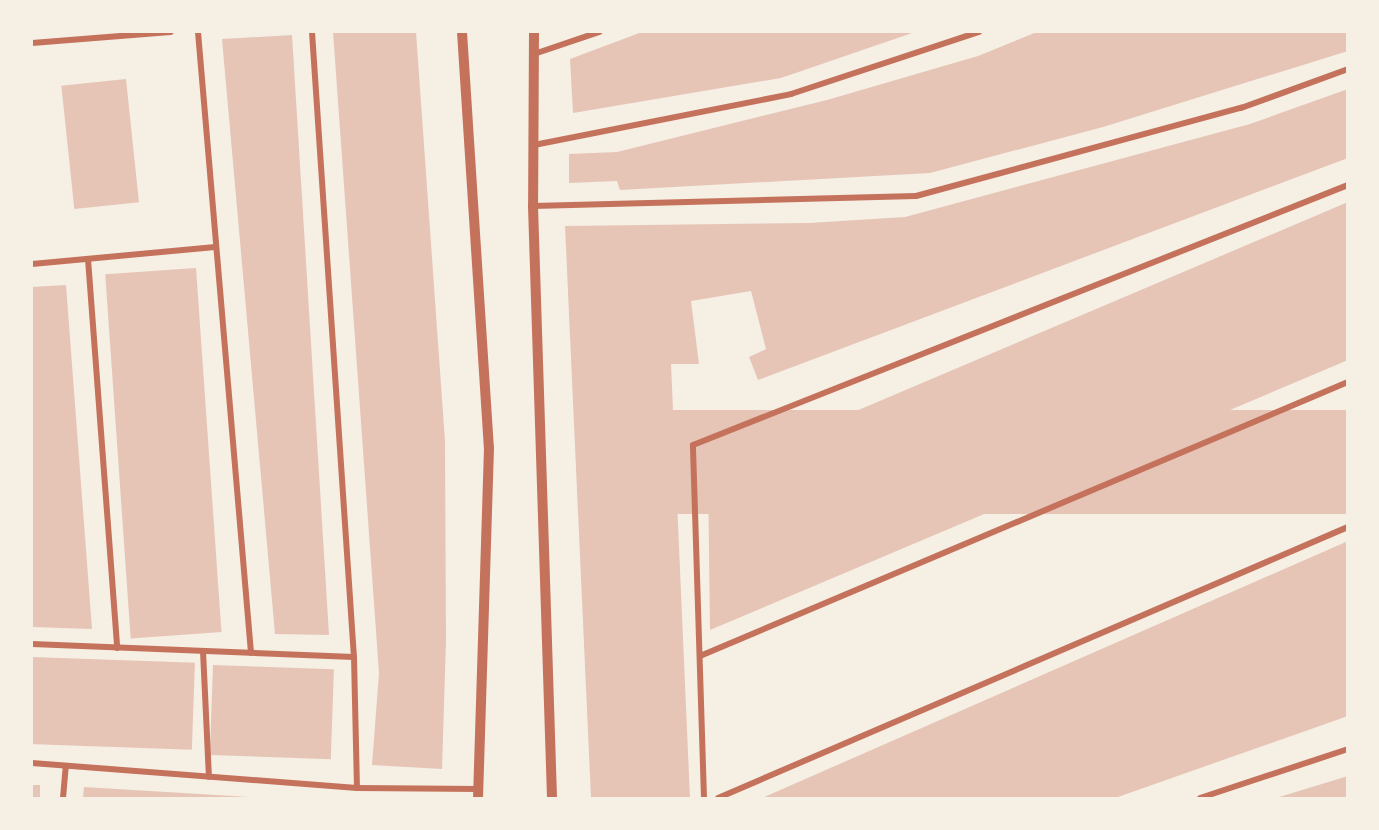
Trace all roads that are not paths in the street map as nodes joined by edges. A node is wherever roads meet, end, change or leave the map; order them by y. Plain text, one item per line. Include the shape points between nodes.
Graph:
1 (70, 32) edge
2 (171, 32) edge
3 (198, 32) edge
4 (312, 32) edge
5 (462, 32) edge
6 (534, 32) edge
7 (599, 32) edge
8 (979, 32) edge
9 (71, 40) junction
10 (32, 44) edge
11 (534, 54) junction
12 (1347, 69) edge
13 (534, 145) junction
14 (1347, 184) edge
15 (533, 206) junction
16 (215, 247) junction
17 (88, 259) junction
18 (32, 264) edge
19 (1347, 382) edge
20 (1347, 527) edge
21 (32, 644) edge
22 (117, 648) junction
23 (203, 651) junction
24 (251, 653) junction
25 (700, 656) junction
26 (354, 657) junction
27 (1347, 748) edge
28 (32, 763) edge
29 (66, 766) junction
30 (209, 777) junction
31 (357, 788) junction
32 (479, 794) edge
33 (63, 798) edge
34 (552, 798) edge
35 (704, 798) edge
36 (718, 798) edge
37 (1200, 798) edge

1 - 9 street
2 - 9 street
3 - 16 street
4 - 26 street
5 - 32 street via 489,448
6 - 11 street
7 - 11 street
8 - 13 street via 791,94
9 - 10 street
11 - 13 street
12 - 15 street via 1241,108 916,196
13 - 15 street
14 - 25 street via 693,445
15 - 34 street
16 - 17 street
16 - 24 street
17 - 18 street
17 - 22 street
19 - 25 street
20 - 36 street
21 - 22 street
22 - 23 street
23 - 24 street
23 - 30 street
24 - 26 street
25 - 35 street
26 - 31 street
27 - 37 street
28 - 29 street
29 - 30 street
29 - 33 street
30 - 31 street
31 - 32 street

